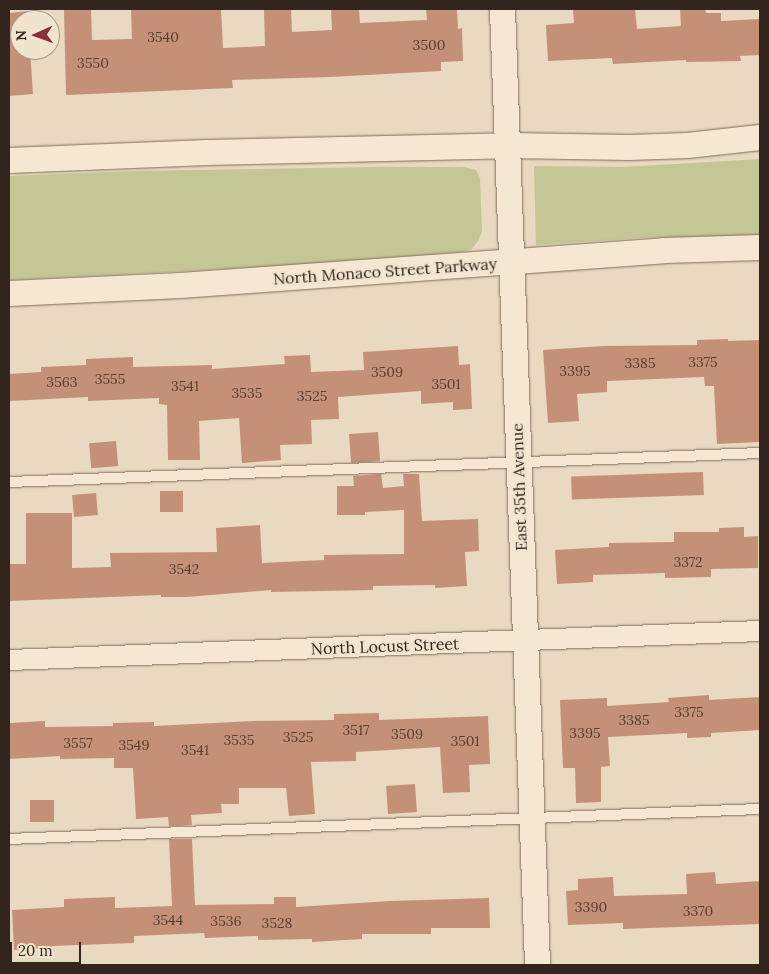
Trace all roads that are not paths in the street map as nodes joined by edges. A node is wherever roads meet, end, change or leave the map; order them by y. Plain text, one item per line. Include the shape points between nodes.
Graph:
1 (502, 9) edge
2 (760, 137) edge
3 (508, 145) junction
4 (9, 160) edge
5 (760, 247) edge
6 (512, 262) junction
7 (9, 293) edge
8 (760, 453) edge
9 (519, 463) junction
10 (9, 482) edge
11 (760, 631) edge
12 (525, 641) junction
13 (9, 660) edge
14 (760, 809) edge
15 (531, 818) junction
16 (9, 839) edge
17 (537, 965) edge

1 - 3 street, East 35th Avenue
2 - 3 street via 629,147
3 - 4 street
3 - 6 street, East 35th Avenue
5 - 6 street, North Monaco Street Parkway via 664,250
6 - 7 street, North Monaco Street Parkway via 180,285
6 - 9 street, East 35th Avenue
8 - 9 lane
9 - 10 lane
9 - 12 street, East 35th Avenue
11 - 12 street, North Locust Street
12 - 13 street, North Locust Street
12 - 15 street, East 35th Avenue
14 - 15 lane
15 - 16 lane
15 - 17 street, East 35th Avenue

